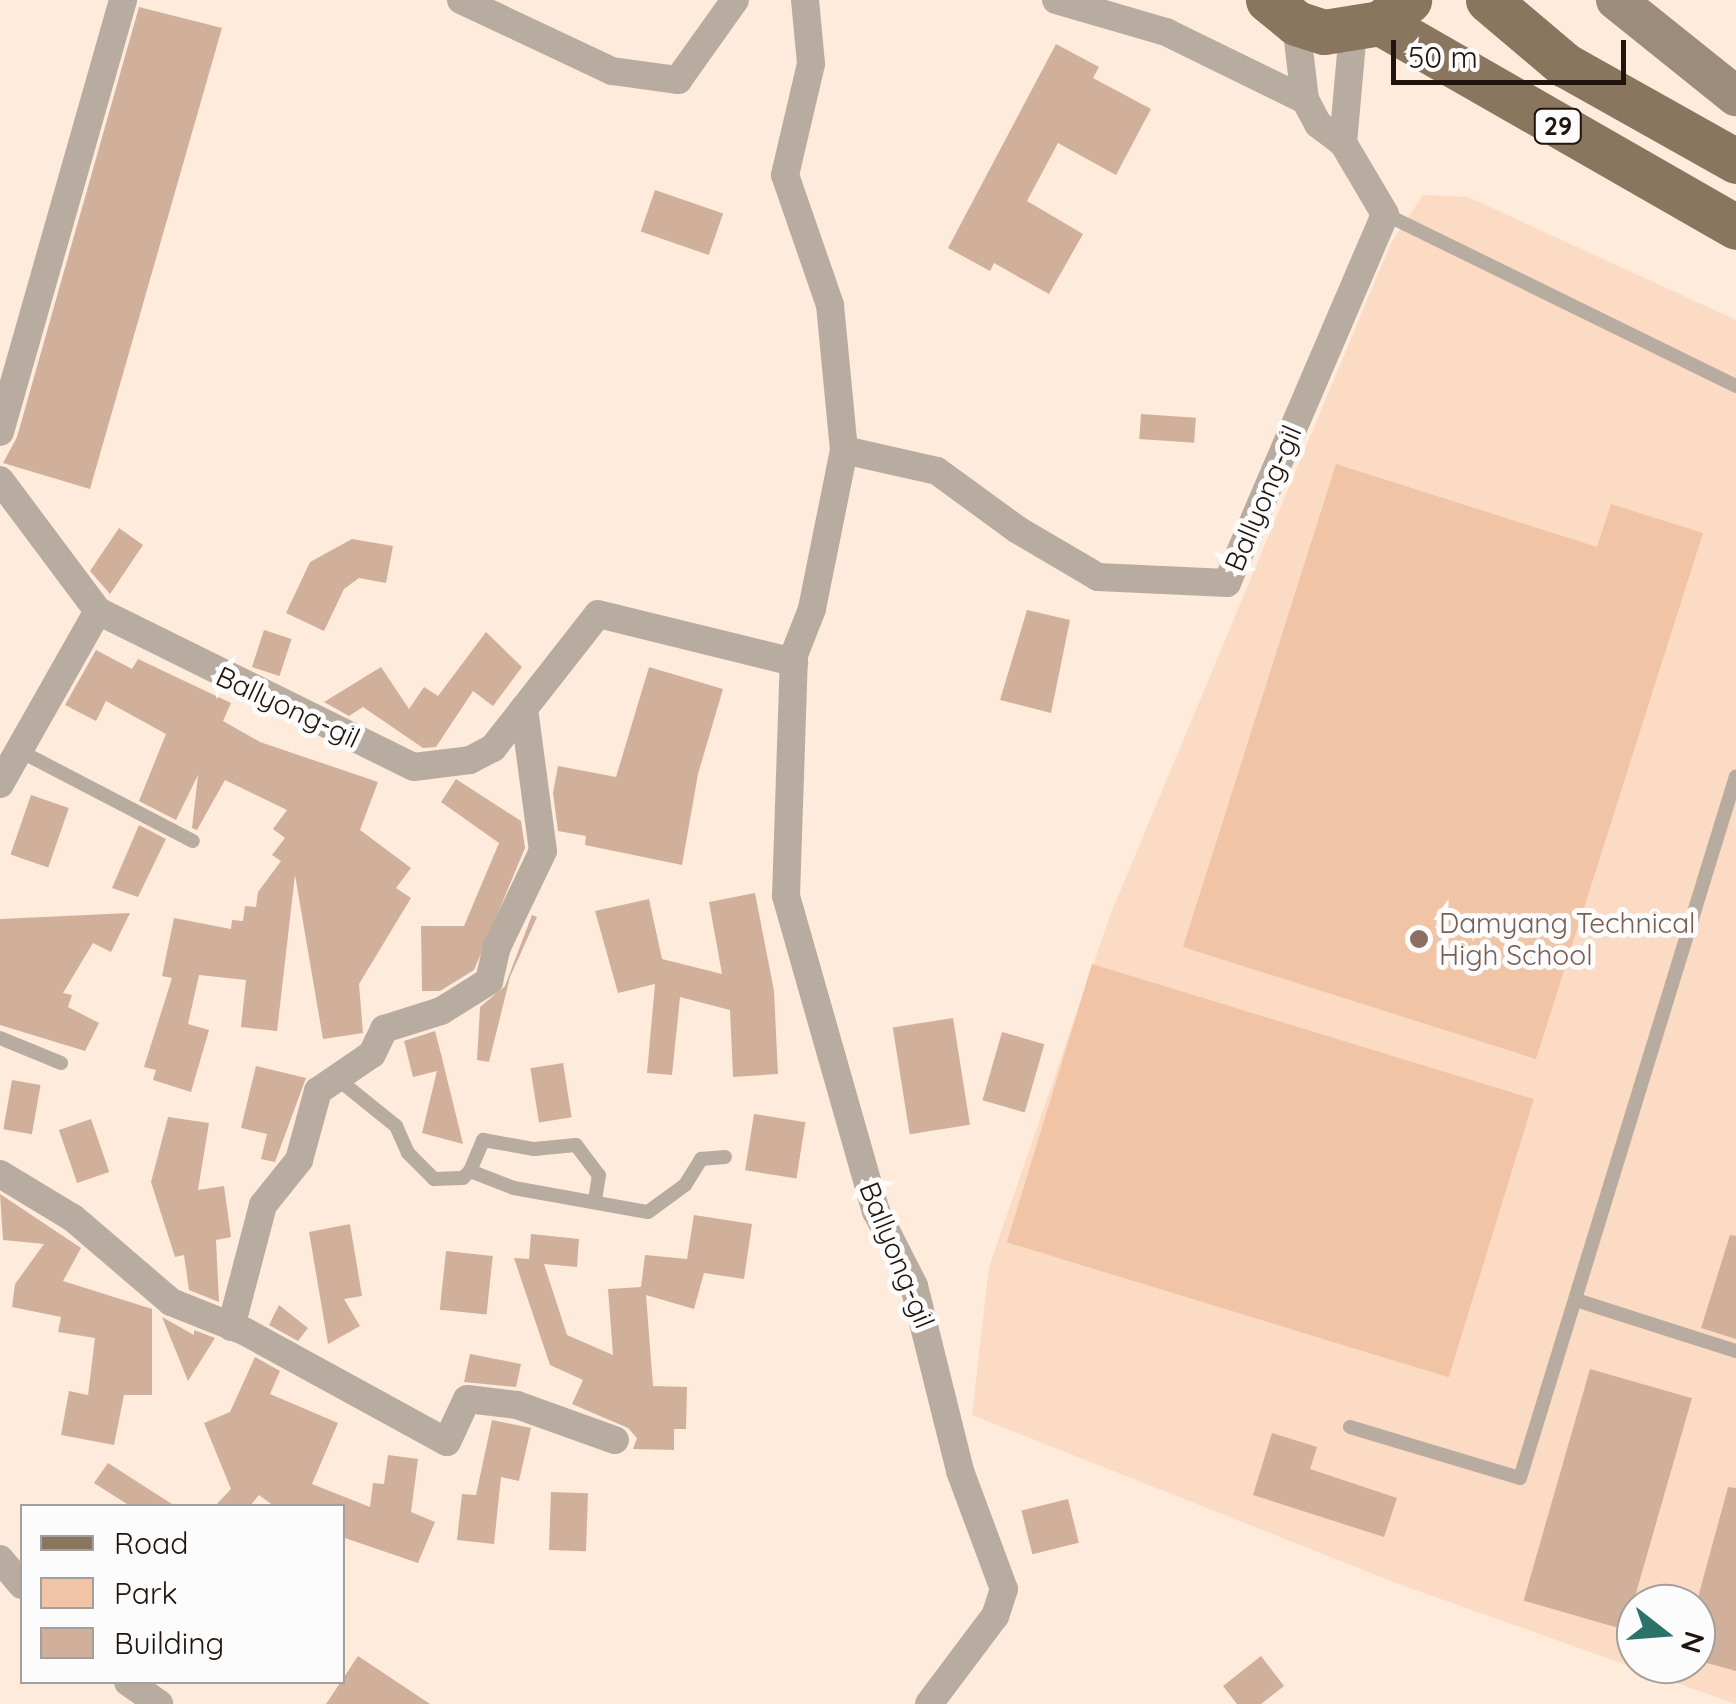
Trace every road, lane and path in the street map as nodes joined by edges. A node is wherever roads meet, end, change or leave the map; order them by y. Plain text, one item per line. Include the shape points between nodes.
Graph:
1 (123, 0) edge
2 (461, 0) edge
3 (735, 0) edge
4 (805, 0) edge
5 (1056, 0) edge
6 (1488, 0) edge
7 (1616, 0) edge
8 (1282, 12) edge
9 (1380, 19) edge
10 (1736, 96) edge
11 (1306, 100) junction
12 (1343, 144) junction
13 (1736, 161) edge
14 (1384, 214) junction
15 (1736, 227) edge
16 (1736, 386) edge
17 (0, 432) edge
18 (844, 450) junction
19 (0, 480) edge
20 (98, 611) junction
21 (794, 662) junction
22 (524, 708) junction
23 (18, 749) junction
24 (1736, 776) edge
25 (0, 784) edge
26 (194, 841) dead end
27 (0, 1038) edge
28 (60, 1063) dead end
29 (333, 1075) junction
30 (725, 1157) dead end
31 (470, 1172) junction
32 (0, 1174) edge
33 (595, 1201) junction
34 (1576, 1300) junction
35 (230, 1327) junction
36 (1736, 1352) edge
37 (1350, 1427) dead end
38 (615, 1440) dead end
39 (0, 1559) edge
40 (20, 1582) edge
41 (131, 1684) edge
42 (159, 1704) edge
43 (929, 1704) edge

1 - 17 street
2 - 3 street via 612,71 678,80
4 - 18 street, Ballyong-gil via 811,64 786,176 830,305
5 - 11 street via 1166,32
6 - 13 main road, 29 via 1564,66
7 - 10 street
8 - 9 main road
8 - 11 street
9 - 12 street
9 - 15 main road, 29
11 - 12 street via 1318,124
12 - 14 street
14 - 16 lane
14 - 18 street, Ballyong-gil via 1227,583 1098,577 937,471
18 - 21 street, Ballyong-gil via 812,609
19 - 20 street, Ballyong-gil
20 - 22 street, Ballyong-gil via 414,767 470,760 493,748
20 - 23 street
21 - 22 street, Ballyong-gil via 598,614
21 - 43 street, Ballyong-gil via 786,896 876,1211 914,1286 960,1472 1004,1588 994,1616
22 - 29 street via 543,851 498,947 490,981 441,1011 384,1030 372,1054
23 - 25 street
23 - 26 lane
24 - 34 lane
27 - 28 lane
29 - 31 lane via 396,1126 408,1153 434,1179
29 - 35 street via 318,1091 299,1160 263,1204
30 - 33 lane via 702,1158 685,1185 648,1212
31 - 33 lane via 514,1188
31 - 33 lane via 482,1140 534,1149 576,1146 599,1175
32 - 35 street via 73,1218 171,1302
34 - 36 lane
34 - 37 lane via 1520,1478
35 - 38 street via 447,1442 468,1399 517,1405
39 - 40 street
41 - 42 street

